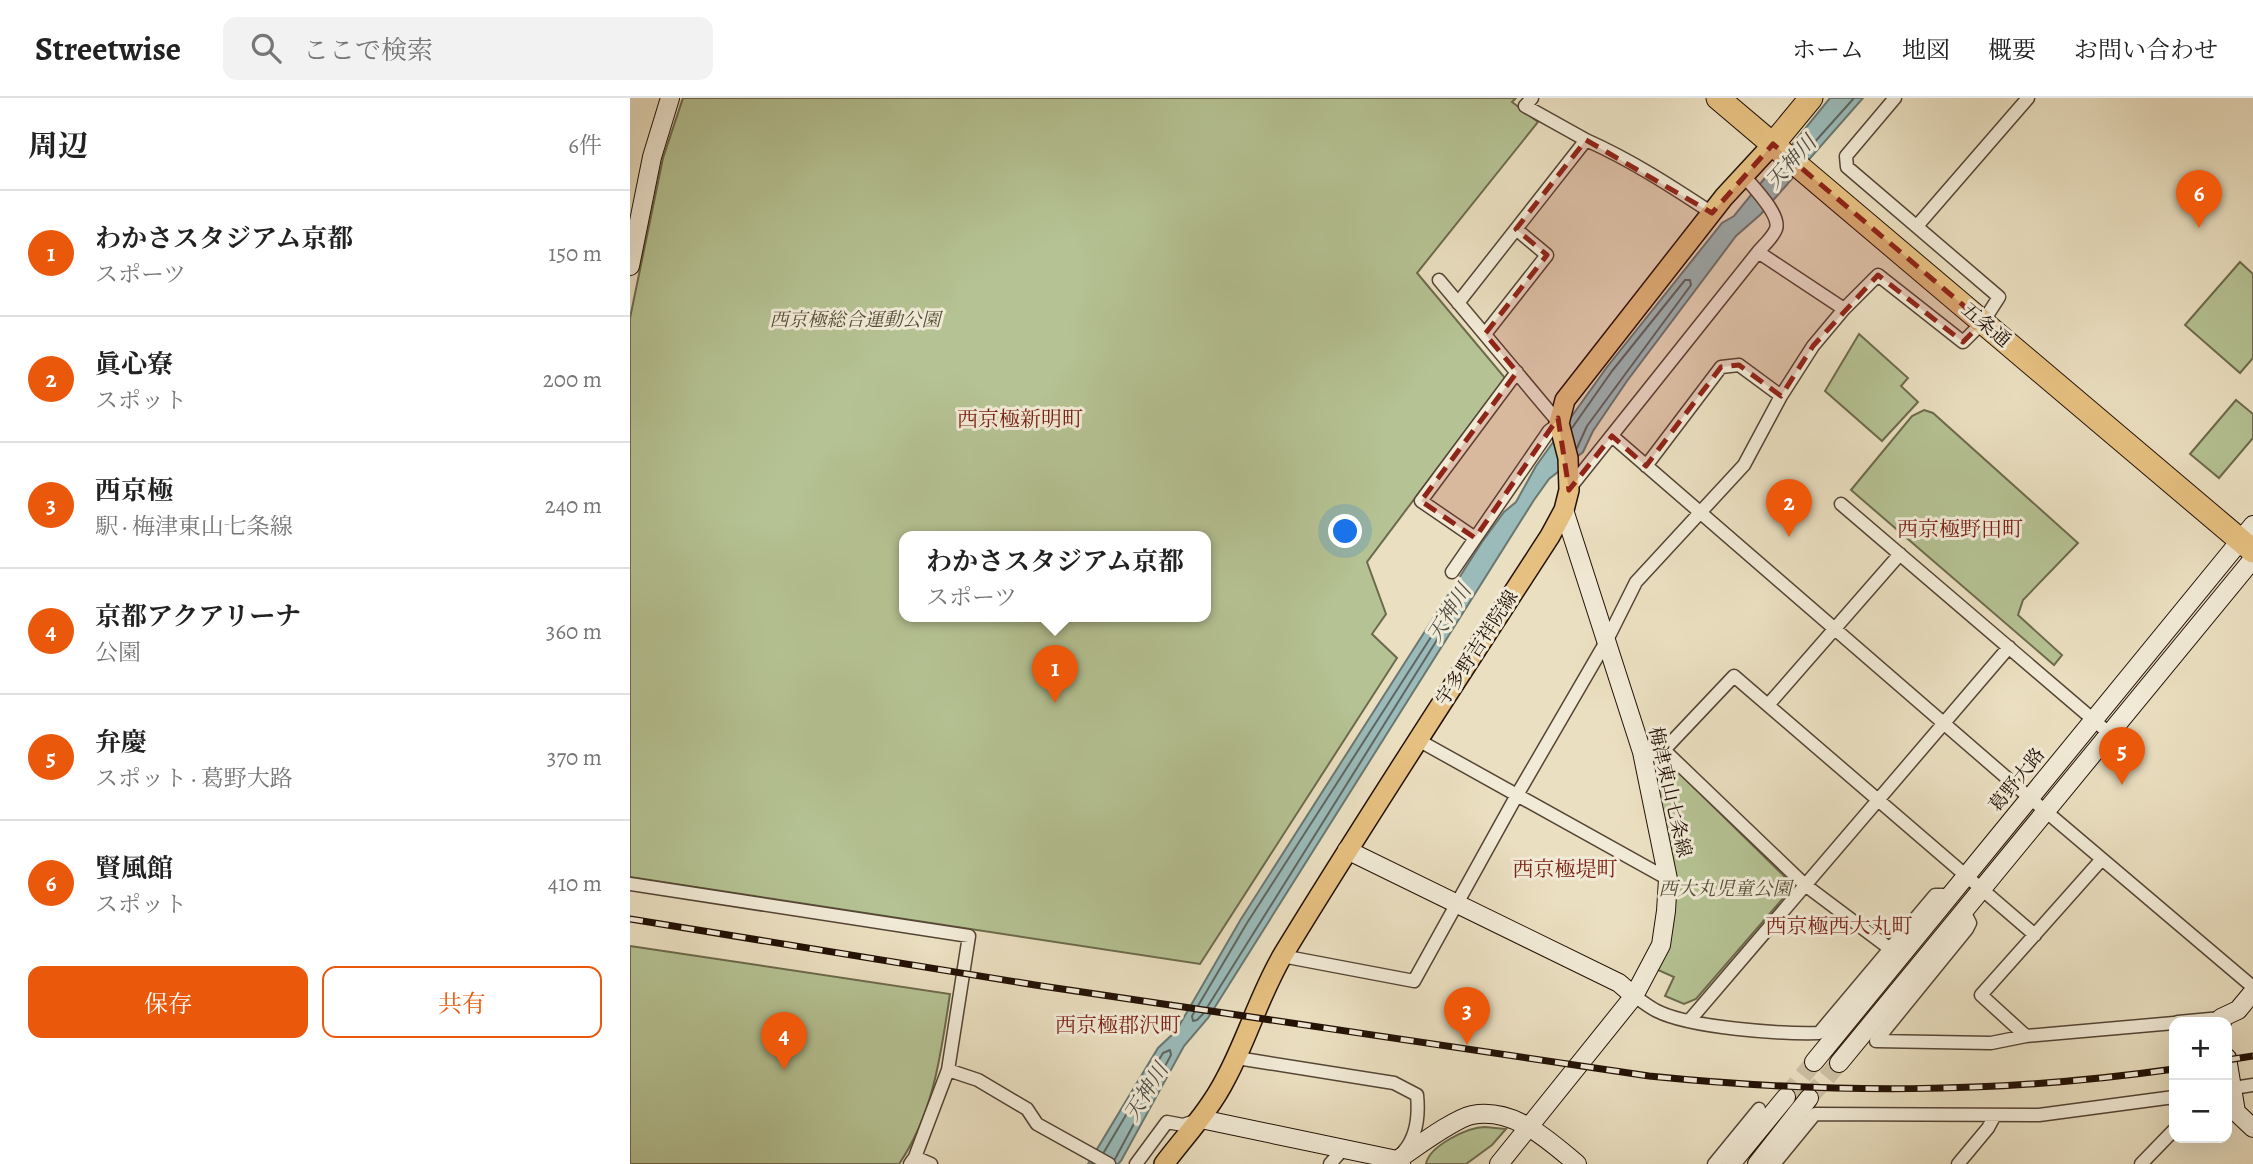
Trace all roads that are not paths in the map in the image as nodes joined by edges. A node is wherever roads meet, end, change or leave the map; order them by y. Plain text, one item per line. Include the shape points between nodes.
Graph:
1 (670, 98) edge
2 (1532, 98) edge
3 (1718, 98) edge
4 (1811, 98) edge
5 (1895, 98) edge
6 (2028, 98) edge
7 (1586, 140) junction
8 (1776, 147) junction
9 (1747, 179) junction
10 (1712, 213) junction
11 (1917, 226) junction
12 (1516, 229) junction
13 (1758, 252) junction
14 (630, 261) edge
15 (1439, 280) dead end
16 (1458, 303) junction
17 (1844, 309) junction
18 (1983, 322) junction
19 (1485, 334) junction
20 (1517, 372) junction
21 (1781, 396) junction
22 (1559, 422) junction
23 (1612, 436) junction
24 (1646, 466) junction
25 (1569, 490) junction
26 (1841, 504) dead end
27 (1564, 510) junction
28 (1699, 511) junction
29 (1475, 538) junction
30 (2250, 544) edge
31 (1900, 554) junction
32 (1452, 572) dead end
33 (1835, 629) junction
34 (1607, 640) junction
35 (2009, 647) junction
36 (1768, 705) junction
37 (2093, 720) junction
38 (1944, 723) junction
39 (2110, 734) junction
40 (1418, 740) junction
41 (1664, 750) junction
42 (1642, 752) junction
43 (1517, 796) junction
44 (2029, 798) junction
45 (1878, 800) junction
46 (2046, 811) junction
47 (1347, 850) junction
48 (2102, 859) junction
49 (1966, 876) junction
50 (1668, 879) junction
51 (630, 884) edge
52 (1805, 885) junction
53 (1982, 889) junction
54 (1950, 895) junction
55 (1457, 904) junction
56 (1964, 911) junction
57 (2035, 935) junction
58 (1889, 948) junction
59 (1282, 956) junction
60 (2253, 987) edge
61 (2253, 992) edge
62 (1634, 996) junction
63 (2226, 1017) edge
64 (1689, 1021) junction
65 (2169, 1023) edge
66 (2026, 1036) junction
67 (1237, 1058) junction
68 (1814, 1062) tunnel mouth
69 (1839, 1063) tunnel mouth
70 (948, 1070) junction
71 (2232, 1078) edge
72 (2229, 1080) edge
73 (2253, 1085) edge
74 (1786, 1097) tunnel mouth
75 (1809, 1098) tunnel mouth
76 (2169, 1098) edge
77 (1759, 1109) dead end
78 (1994, 1117) junction
79 (1201, 1119) junction
80 (1531, 1127) junction
81 (2253, 1128) edge
82 (2169, 1135) edge
83 (1343, 1149) junction
84 (912, 1160) edge
85 (1399, 1162) edge
86 (931, 1164) edge
87 (1109, 1164) edge
88 (1136, 1164) edge
89 (1164, 1164) edge
90 (1330, 1164) edge
91 (1499, 1164) edge
92 (1577, 1164) edge
93 (1714, 1164) edge
94 (1731, 1164) edge
95 (1756, 1164) edge
96 (1774, 1164) edge
97 (1958, 1164) edge
98 (2141, 1164) edge

1 - 14 street
2 - 7 street via 1525,106
3 - 8 highway, 五条通
4 - 8 highway
5 - 11 street via 1846,156 1847,167
6 - 11 street
7 - 10 street via 1618,154
7 - 12 street
8 - 9 main road
8 - 18 highway, 五条通
9 - 10 main road
9 - 13 street via 1777,223
10 - 22 main road via 1565,400
11 - 18 street via 1999,297
12 - 16 street
12 - 19 street via 1547,255
13 - 17 street
13 - 23 street
15 - 16 street
16 - 19 street
17 - 18 street via 1878,275 1963,342
17 - 21 street via 1812,346
18 - 30 highway, 五条通
19 - 20 street
20 - 22 street
20 - 29 street via 1421,500
21 - 24 street via 1738,365 1721,367
21 - 28 street via 1744,465
22 - 25 main road, 宇多野吉祥院線 via 1568,458
22 - 29 street
23 - 24 street
23 - 25 street
24 - 28 street
25 - 27 main road, 宇多野吉祥院線
26 - 31 street
27 - 34 street, 梅津東山七条線
27 - 40 main road, 宇多野吉祥院線
28 - 33 street
28 - 34 street via 1636,582
29 - 32 street
30 - 37 street, 葛野大路
30 - 39 street
31 - 33 street
31 - 35 street
33 - 36 street
33 - 38 street
34 - 42 street, 梅津東山七条線
34 - 43 street
35 - 37 street
35 - 38 street
36 - 41 street via 1734,676
36 - 45 street
37 - 39 street
37 - 44 street, 葛野大路
38 - 44 street
38 - 45 street
39 - 46 street
40 - 43 street
40 - 47 main road, 宇多野吉祥院線
41 - 42 street
41 - 52 street
42 - 50 street, 梅津東山七条線
43 - 50 street
43 - 55 street
44 - 46 street
44 - 49 street, 葛野大路
45 - 49 street
45 - 52 street
46 - 48 street
46 - 53 street
47 - 55 street
47 - 59 main road, 宇多野吉祥院線
48 - 57 street
48 - 60 street
49 - 53 street
49 - 54 street, 葛野大路
50 - 62 street, 梅津東山七条線 via 1661,946
51 - 70 street via 969,936
52 - 58 street
52 - 64 street
53 - 56 street
53 - 57 street
54 - 58 street via 1935,895
54 - 68 street, 葛野大路
55 - 59 street via 1414,981
55 - 62 street via 1619,983
56 - 66 street via 1970,923 1966,929 1875,1041 1991,1043
56 - 69 street
57 - 66 street via 1981,995
58 - 64 street via 1819,1033
59 - 67 main road, 宇多野吉祥院線 via 1264,988
61 - 63 street
62 - 64 street via 1659,1012
62 - 80 street, 梅津東山七条線
65 - 66 street
67 - 79 main road, 宇多野吉祥院線
67 - 85 street via 1394,1083 1417,1096 1419,1112 1412,1143
70 - 84 street
70 - 87 street via 978,1080 1027,1110 1037,1124
71 - 73 street
72 - 81 street via 2235,1112
74 - 94 street
75 - 95 street
76 - 78 street
77 - 93 street
78 - 96 street via 1815,1114
78 - 97 street
79 - 83 street
79 - 88 street via 1183,1125 1167,1122
79 - 89 main road, 宇多野吉祥院線
80 - 85 street via 1495,1115 1470,1115
80 - 91 street, 梅津東山七条線
80 - 92 street
82 - 98 street
83 - 85 street
83 - 90 street
84 - 86 street

